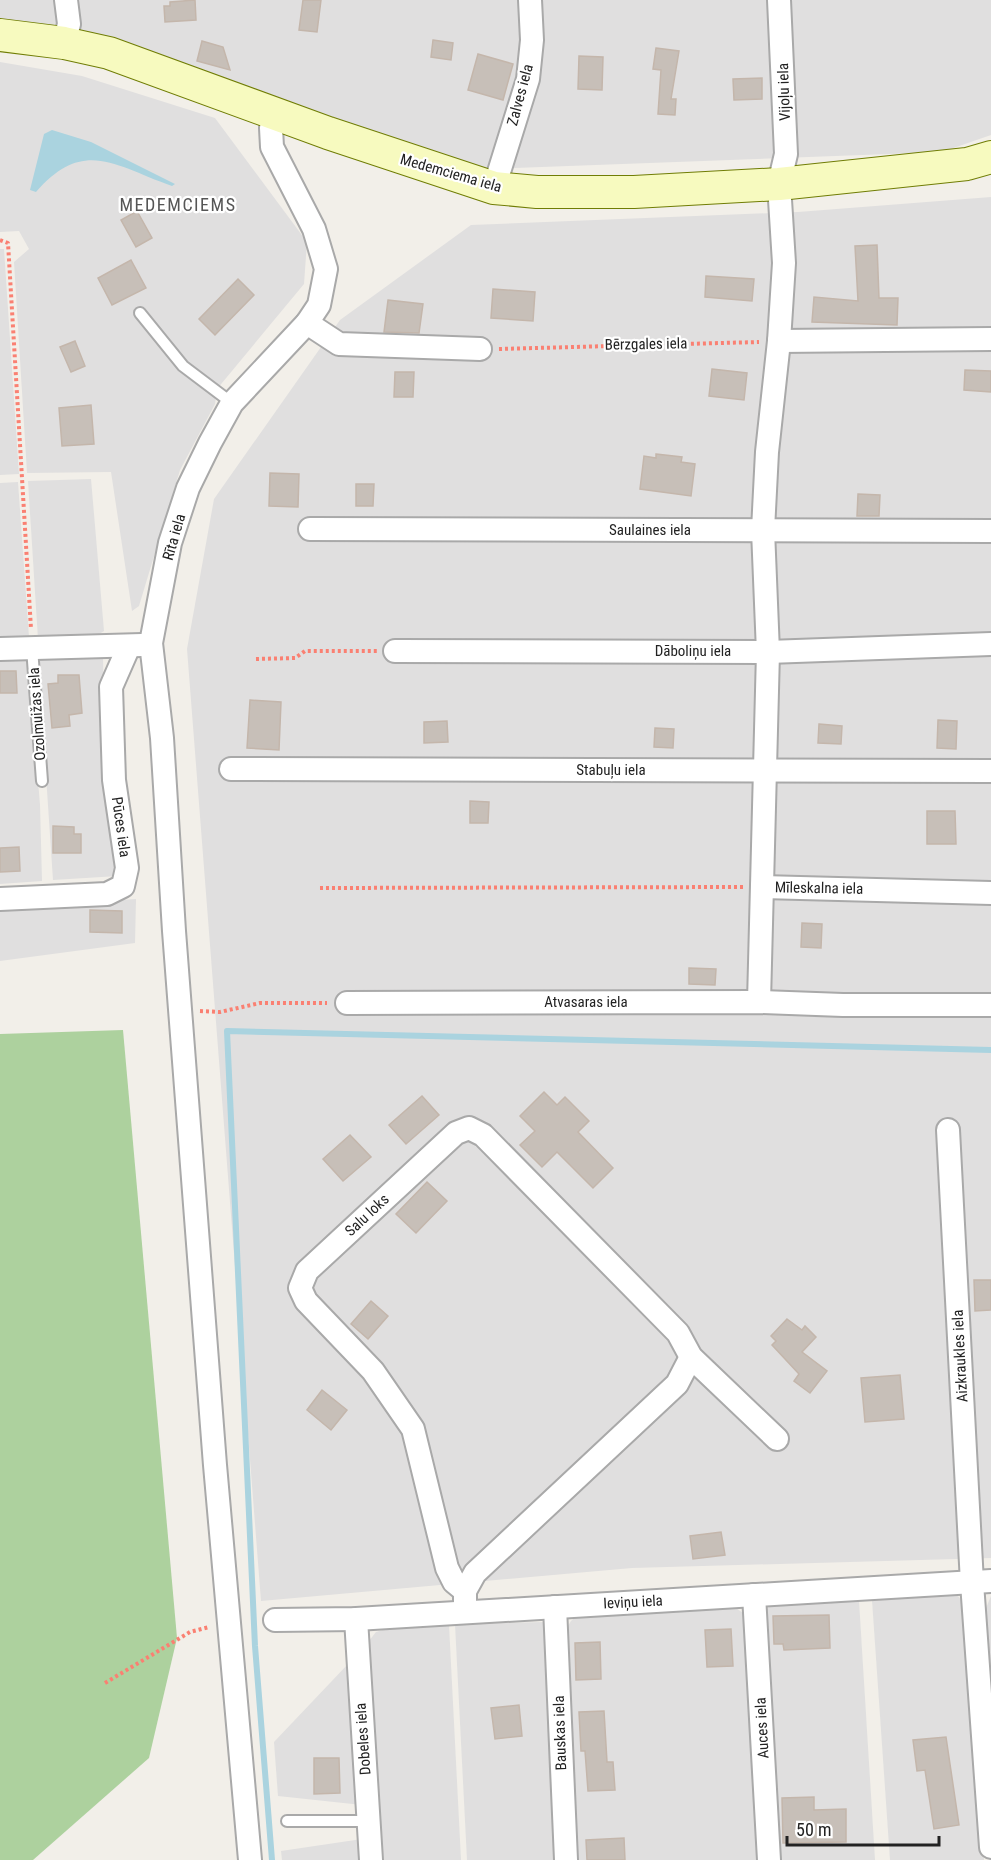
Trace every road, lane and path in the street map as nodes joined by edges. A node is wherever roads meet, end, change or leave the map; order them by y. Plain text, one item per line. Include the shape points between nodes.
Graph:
1 (66, 0) edge
2 (530, 0) edge
3 (779, 0) edge
4 (0, 35) edge
5 (64, 43) junction
6 (275, 115) junction
7 (991, 158) edge
8 (779, 184) junction
9 (494, 188) junction
10 (0, 240) edge
11 (140, 313) dead end
12 (307, 323) junction
13 (991, 339) edge
14 (779, 341) junction
15 (480, 349) joint
16 (232, 403) junction
17 (310, 529) dead end
18 (763, 530) junction
19 (991, 531) edge
20 (991, 644) edge
21 (140, 645) junction
22 (32, 648) junction
23 (0, 649) edge
24 (396, 651) joint
25 (768, 652) junction
26 (256, 658) dead end
27 (231, 769) dead end
28 (765, 770) junction
29 (991, 771) edge
30 (42, 781) dead end
31 (762, 887) junction
32 (320, 888) dead end
33 (991, 892) edge
34 (0, 899) edge
35 (759, 1002) junction
36 (347, 1003) joint
37 (991, 1005) edge
38 (182, 1010) junction
39 (948, 1130) dead end
40 (691, 1357) junction
41 (777, 1439) dead end
42 (981, 1582) edge
43 (754, 1595) junction
44 (465, 1601) junction
45 (555, 1607) junction
46 (356, 1619) junction
47 (275, 1620) dead end
48 (230, 1621) junction
49 (105, 1683) dead end
50 (287, 1821) dead end
51 (368, 1821) junction
52 (991, 1847) edge
53 (250, 1860) edge
54 (371, 1860) edge
55 (566, 1860) edge
56 (769, 1860) edge

1 - 5 street via 69,24
2 - 9 street, Zalves iela via 532,40 528,79
3 - 8 street, Vijoļu iela via 786,154
4 - 5 street, Medemciema iela
5 - 6 street, Medemciema iela via 109,54
6 - 9 street, Medemciema iela
6 - 12 street, Rīta iela via 270,135 273,147 314,229 326,269 319,305
7 - 8 street, Medemciema iela
8 - 9 street, Medemciema iela via 634,192
8 - 14 street, Vijoļu iela via 784,263
10 - 22 path, Ozolmuižas iela via 8,243
11 - 16 lane via 183,366
12 - 15 street via 339,344
12 - 16 street, Rīta iela
13 - 14 street
14 - 15 path, Bērzgales iela
14 - 18 street, Vijoļu iela via 766,452
16 - 21 street, Rīta iela via 189,489
17 - 18 street, Saulaines iela
18 - 19 street, Saulaines iela
18 - 25 street, Vijoļu iela
20 - 25 street, Dāboliņu iela
21 - 22 street, Ozolmuižas iela
21 - 34 street, Pūces iela via 111,687 114,780 127,868 123,886 107,894
21 - 38 street, Rīta iela via 162,738
22 - 23 street, Ozolmuižas iela
22 - 30 lane, Ozolmuižas iela
24 - 25 street, Dāboliņu iela
24 - 26 path via 305,651 295,658
25 - 28 street, Vijoļu iela
27 - 28 street, Stabuļu iela
28 - 29 street, Stabuļu iela
28 - 31 street, Vijoļu iela
31 - 32 path
31 - 33 street, Mīleskalna iela
31 - 35 street, Mīleskalna iela
35 - 36 street, Atvasaras iela
35 - 37 street, Atvasaras iela
36 - 38 path via 260,1003 220,1012
38 - 48 street, Rīta iela
39 - 42 street, Aizkraukles iela
40 - 41 street, Salu loks
40 - 44 street via 677,1384 475,1574
40 - 44 street, Salu loks via 678,1333 483,1135 469,1128 456,1133 307,1271 300,1288 306,1301 373,1371 413,1428 447,1568
42 - 43 street, Ieviņu iela
42 - 52 street, Aizkraukles iela
43 - 45 street, Ieviņu iela
43 - 56 street, Auces iela
44 - 45 street, Ieviņu iela
44 - 46 street, Ieviņu iela
45 - 55 street, Bauskas iela
46 - 47 street, Ieviņu iela
46 - 51 street, Dobeles iela
48 - 49 path via 190,1632
48 - 53 street, Rīta iela
50 - 51 lane
51 - 54 street, Dobeles iela

